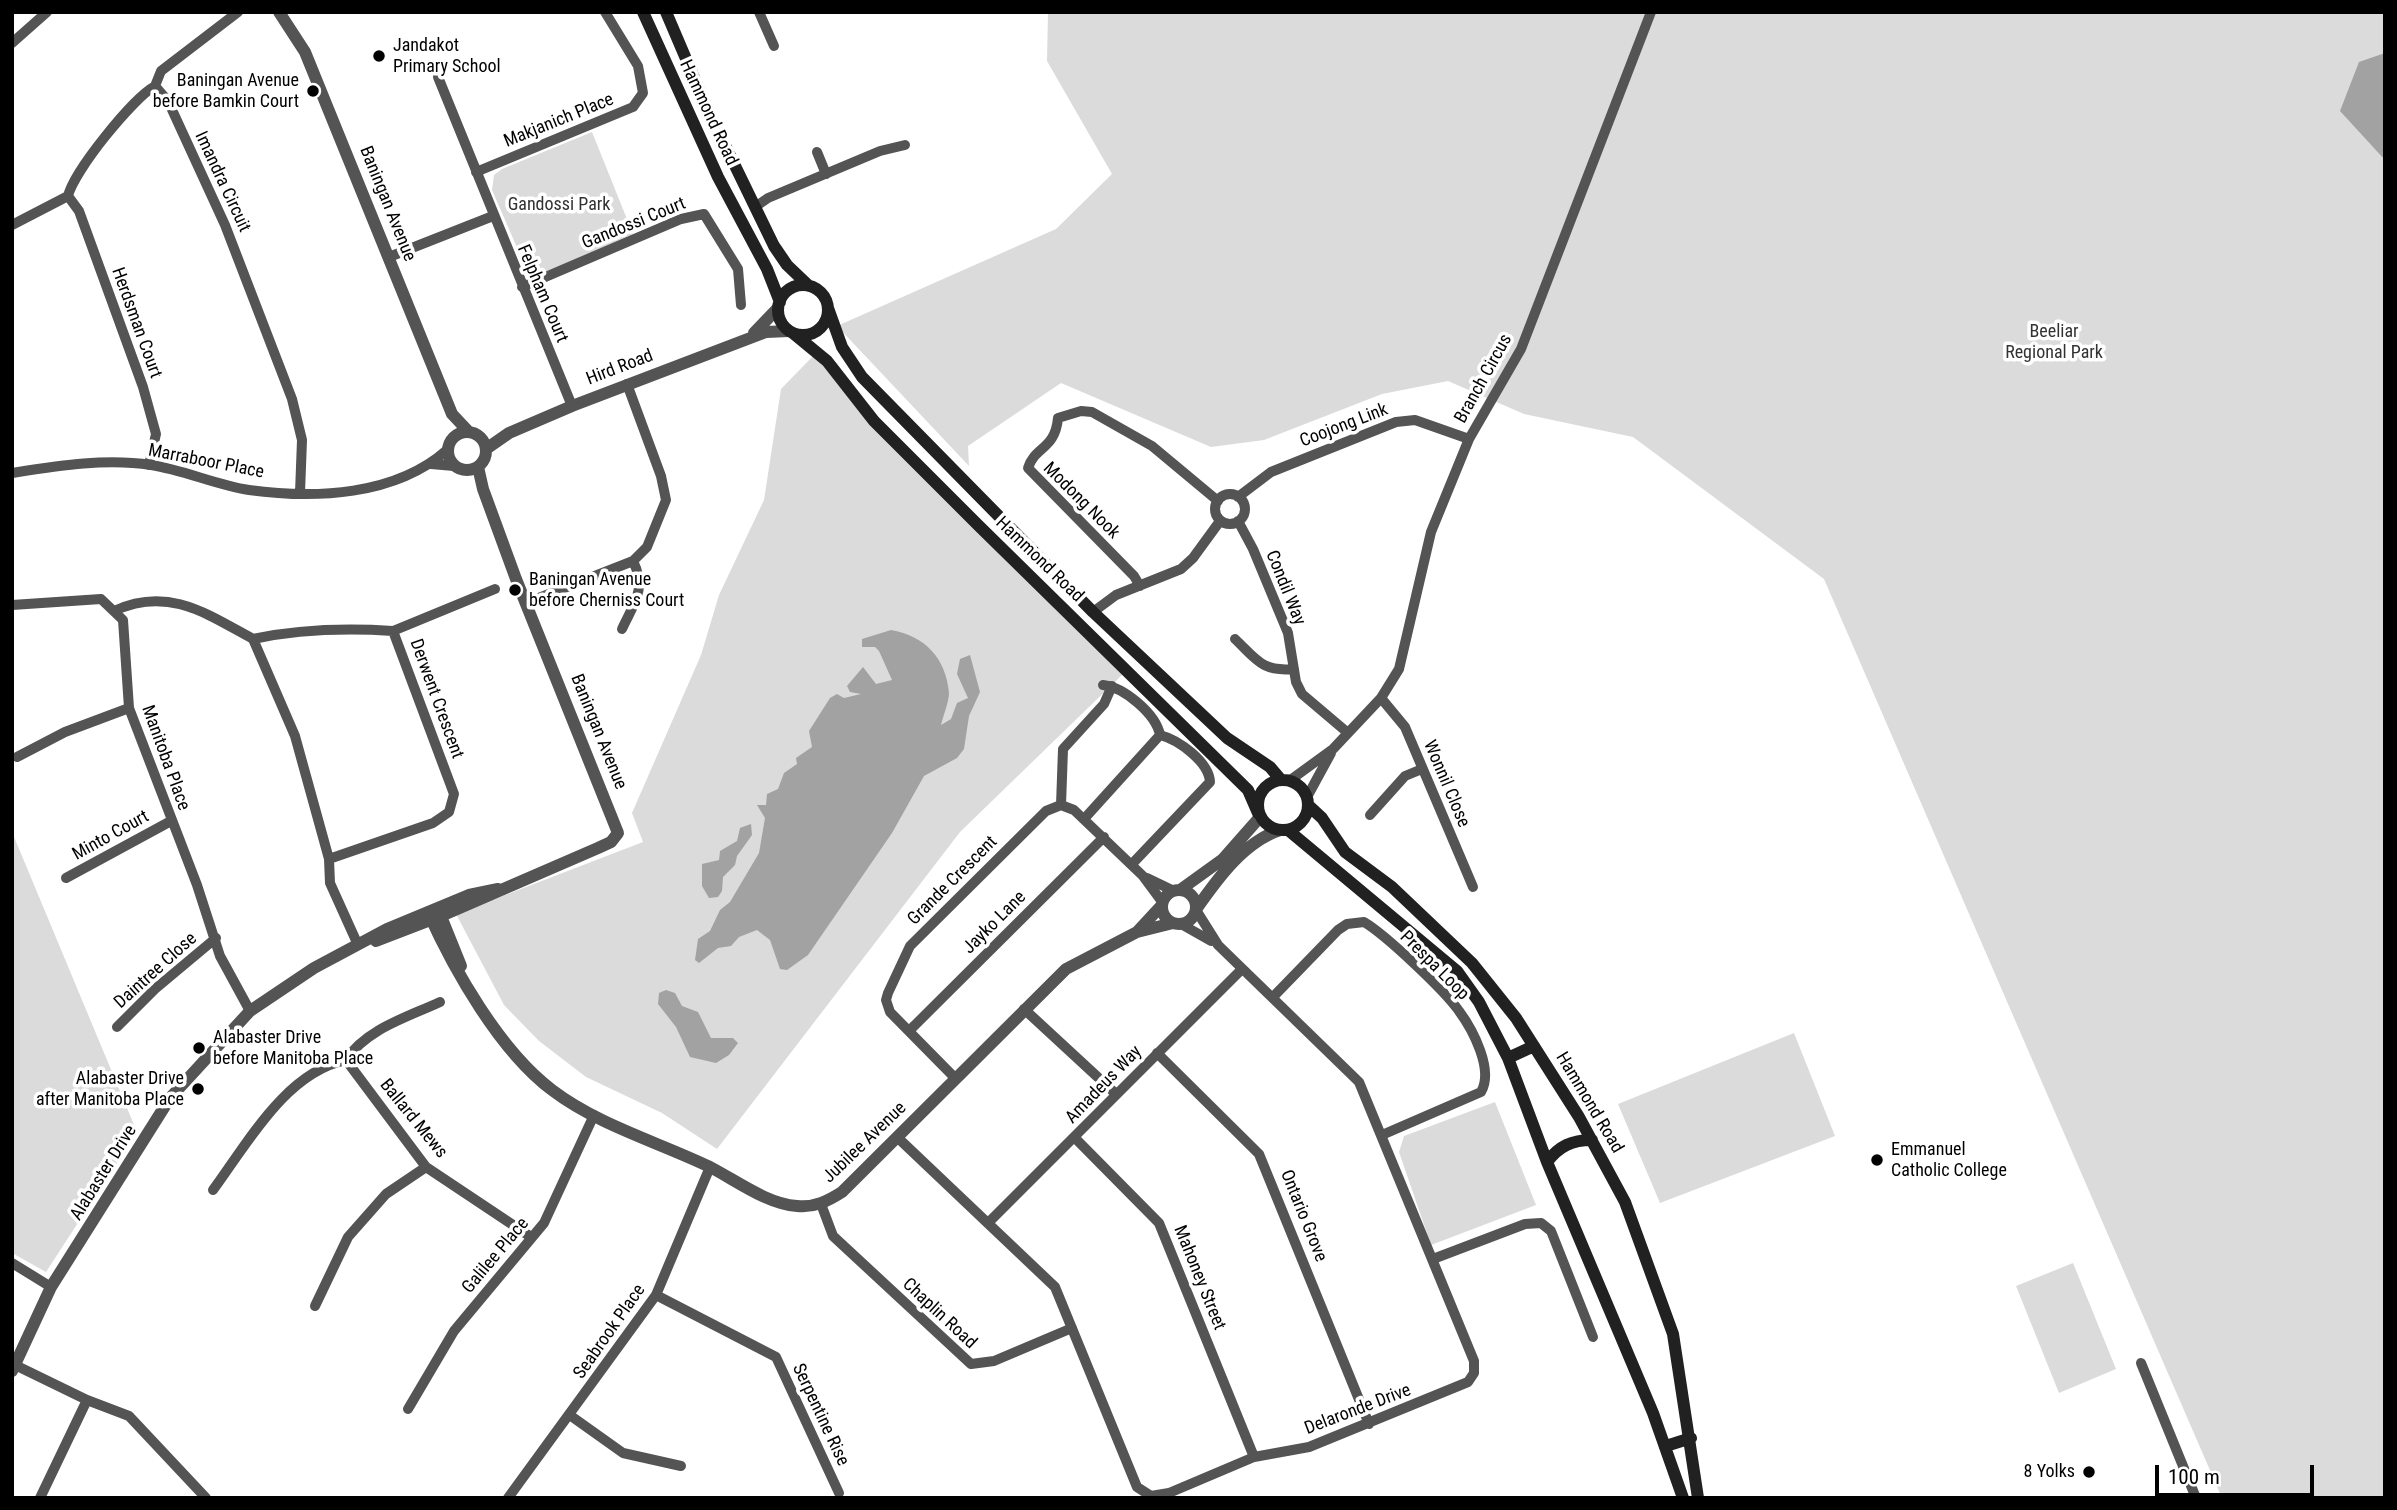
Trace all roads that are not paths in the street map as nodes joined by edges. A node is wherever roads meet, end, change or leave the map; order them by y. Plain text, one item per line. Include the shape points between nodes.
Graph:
1 (47, 12) edge
2 (238, 12) edge
3 (279, 12) edge
4 (605, 12) edge
5 (643, 12) edge
6 (666, 12) edge
7 (759, 12) edge
8 (1651, 12) edge
9 (12, 43) edge
10 (774, 46) dead end
11 (438, 77) dead end
12 (155, 86) junction
13 (905, 145) dead end
14 (817, 152) dead end
15 (476, 172) junction
16 (826, 174) junction
17 (68, 196) junction
18 (755, 207) junction
19 (493, 216) junction
20 (12, 225) edge
21 (390, 257) junction
22 (809, 286) junction
23 (522, 287) junction
24 (741, 305) dead end
25 (779, 305) junction
26 (828, 308) junction
27 (791, 332) junction
28 (746, 340) junction
29 (627, 384) junction
30 (572, 406) junction
31 (452, 414) junction
32 (509, 433) junction
33 (474, 434) junction
34 (1469, 439) junction
35 (450, 444) junction
36 (486, 449) junction
37 (431, 464) junction
38 (149, 465) junction
39 (466, 468) junction
40 (12, 473) edge
41 (300, 493) junction
42 (1238, 497) junction
43 (1218, 500) junction
44 (1220, 521) junction
45 (1238, 521) junction
46 (633, 561) junction
47 (1140, 586) junction
48 (495, 589) dead end
49 (526, 603) junction
50 (12, 605) edge
51 (114, 611) junction
52 (1093, 612) junction
53 (622, 629) dead end
54 (393, 631) junction
55 (253, 639) junction
56 (1235, 639) dead end
57 (1294, 669) junction
58 (1381, 698) junction
59 (129, 708) junction
60 (1348, 733) junction
61 (1160, 735) junction
62 (1333, 749) junction
63 (18, 757) dead end
64 (1422, 769) junction
65 (1285, 780) junction
66 (1307, 801) junction
67 (1061, 805) junction
68 (1259, 815) junction
69 (1370, 816) dead end
70 (1084, 819) junction
71 (171, 821) junction
72 (1284, 830) junction
73 (618, 833) joint
74 (1104, 837) junction
75 (329, 859) junction
76 (1132, 864) junction
77 (1143, 876) junction
78 (66, 878) dead end
79 (1473, 887) dead end
80 (1177, 890) junction
81 (1163, 904) junction
82 (1196, 909) junction
83 (435, 914) junction
84 (1177, 924) junction
85 (1137, 932) junction
86 (216, 938) junction
87 (358, 945) junction
88 (1218, 945) junction
89 (1242, 969) junction
90 (1273, 997) junction
91 (440, 1002) dead end
92 (1024, 1009) junction
93 (250, 1011) junction
94 (117, 1027) dead end
95 (909, 1031) junction
96 (1534, 1046) junction
97 (1157, 1053) junction
98 (1508, 1058) junction
99 (346, 1060) junction
100 (956, 1079) junction
101 (1116, 1094) junction
102 (594, 1115) junction
103 (1382, 1135) junction
104 (897, 1137) junction
105 (1074, 1137) junction
106 (1592, 1140) junction
107 (1547, 1162) junction
108 (426, 1167) junction
109 (710, 1167) junction
110 (213, 1190) dead end
111 (821, 1204) junction
112 (988, 1223) junction
113 (531, 1237) junction
114 (1433, 1259) junction
115 (12, 1263) edge
116 (51, 1287) junction
117 (656, 1295) junction
118 (315, 1306) dead end
119 (1072, 1328) junction
120 (1593, 1337) dead end
121 (2141, 1363) dead end
122 (13, 1368) edge
123 (87, 1400) junction
124 (408, 1409) dead end
125 (571, 1416) junction
126 (1370, 1424) junction
127 (1691, 1438) junction
128 (1666, 1446) junction
129 (1254, 1457) junction
130 (681, 1466) dead end
131 (839, 1493) dead end
132 (40, 1498) edge
133 (206, 1498) edge
134 (508, 1498) edge
135 (1683, 1498) edge
136 (1698, 1498) edge
137 (2196, 1498) edge

1 - 9 street
2 - 12 street via 161,71
3 - 21 street, Baningan Avenue via 305,52
4 - 15 street, Makjanich Place via 638,66 643,93 633,107
5 - 25 main road, Hammond Road
6 - 18 main road, Hammond Road
7 - 10 street
8 - 34 street, Branch Circus via 1521,349
11 - 15 street, Felpham Court
12 - 17 street via 143,93 105,138 70,185
12 - 41 street, Imandra Circuit via 168,101 225,225 292,399 302,440
13 - 16 street
14 - 16 street
15 - 19 street, Felpham Court
16 - 18 street
17 - 20 street
17 - 38 street, Herdsman Court via 79,211 143,387 156,434
18 - 22 main road, Hammond Road via 781,255
19 - 21 street
19 - 23 street, Felpham Court
21 - 31 street, Baningan Avenue
22 - 25 main road via 788,291
22 - 26 main road via 822,294
23 - 24 street, Gandossi Court via 681,219 704,214 738,268
23 - 30 street, Felpham Court
25 - 27 main road via 781,321
25 - 28 street, Hird Road
26 - 27 main road via 818,330 802,335
26 - 52 main road, Hammond Road via 842,348 862,377
27 - 28 street, Hird Road via 775,330
27 - 68 main road, Hammond Road via 827,361 874,421 978,526 1239,780
28 - 29 street, Hird Road
29 - 30 street, Hird Road
29 - 46 street via 666,500 647,547
30 - 32 street, Hird Road
31 - 33 street, Baningan Avenue
31 - 35 street, Baningan Avenue
32 - 33 street, Hird Road
32 - 36 street, Hird Road
33 - 35 street, Hird Road
33 - 36 street, Baningan Avenue
34 - 42 street, Coojong Link via 1415,420 1396,422 1271,472
34 - 58 street, Branch Circus via 1432,532 1399,669
35 - 37 street, Marraboor Place
35 - 39 street, Baningan Avenue
36 - 39 street via 486,456
37 - 39 street, Marraboor Place
37 - 41 street, Marraboor Place via 343,493
38 - 40 street, Marraboor Place via 70,464
38 - 41 street, Marraboor Place via 249,490
39 - 49 street, Baningan Avenue via 483,489
42 - 43 street via 1225,495
42 - 45 street via 1244,509
43 - 44 street via 1215,509
43 - 47 street, Modong Nook via 1152,446 1092,412 1058,418 1052,441 1028,468
44 - 45 street
44 - 47 street via 1181,569
45 - 57 street, Condil Way via 1287,634
46 - 49 street
46 - 53 street via 640,589
47 - 52 street via 1116,595
48 - 54 street
49 - 73 street, Baningan Avenue
50 - 51 street via 101,599
51 - 55 street via 137,600 193,606
51 - 59 street, Manitoba Place via 123,620
52 - 65 main road, Hammond Road via 1227,738
54 - 55 street, Derwent Crescent via 352,628 284,632
54 - 75 street, Derwent Crescent via 454,794 449,812 432,823
55 - 75 street via 295,736
56 - 57 street via 1265,668
57 - 60 street, Condil Way via 1302,694
58 - 60 street, Branch Circus
58 - 64 street, Wonnil Close via 1405,727
59 - 63 street via 65,732
59 - 71 street, Manitoba Place
60 - 62 street, Branch Circus
61 - 67 street via 1149,715 1118,687 1108,686 1104,704 1063,749
61 - 70 street
61 - 76 street via 1182,744 1208,771 1210,782
62 - 65 street, Branch Circus
62 - 66 street, Branch Circus
64 - 69 street via 1405,776
64 - 79 street, Wonnil Close
65 - 66 main road via 1300,786
65 - 68 main road via 1265,787 1259,795
66 - 72 main road via 1303,821
66 - 96 main road, Hammond Road via 1345,852 1392,887 1472,963
67 - 70 street
67 - 95 street, Grande Crescent via 1038,818 910,946 886,1000 890,1012
68 - 72 main road via 1265,823
68 - 80 street via 1223,859
70 - 74 street
71 - 78 street, Minto Court
71 - 86 street, Manitoba Place
72 - 82 street via 1267,835 1245,851
72 - 98 main road via 1457,971 1484,1010
73 - 83 street, Alabaster Drive via 611,842
74 - 76 street
74 - 95 street, Jayko Lane
75 - 87 street via 330,883
76 - 77 street
77 - 80 street
77 - 81 street
80 - 81 street
80 - 82 street via 1193,897
81 - 84 street via 1164,916
81 - 85 street, Jubilee Avenue
82 - 84 street via 1192,919
82 - 88 street, Delaronde Drive
83 - 87 street, Alabaster Drive via 391,937
83 - 102 street, Jubilee Avenue via 453,967 519,1057 551,1090
84 - 85 street, Jubilee Avenue
84 - 88 street, Delaronde Drive
85 - 92 street, Jubilee Avenue via 1066,970
86 - 93 street, Manitoba Place via 220,956
86 - 94 street, Daintree Close
87 - 93 street, Alabaster Drive
88 - 89 street, Delaronde Drive
89 - 90 street, Delaronde Drive
89 - 97 street, Amadeus Way
90 - 103 street, Delaronde Drive via 1356,1077
90 - 103 street, Prespa Loop via 1338,930 1356,921 1370,925 1460,1012 1485,1069 1481,1092
91 - 99 street via 372,1034 356,1045
92 - 100 street, Jubilee Avenue
92 - 101 street
93 - 116 street, Alabaster Drive via 170,1098
95 - 100 street, Grande Crescent
96 - 98 main road
96 - 106 main road, Hammond Road
97 - 101 street, Amadeus Way
97 - 126 street, Ontario Grove via 1259,1154
98 - 107 main road
99 - 108 street, Ballard Mews
99 - 110 street via 326,1064 289,1093
100 - 104 street, Jubilee Avenue
101 - 105 street, Amadeus Way
102 - 109 street, Jubilee Avenue
102 - 113 street, Galilee Place via 544,1223
103 - 114 street, Delaronde Drive
104 - 111 street, Jubilee Avenue via 842,1192
104 - 112 street, Delaronde Drive
105 - 112 street, Amadeus Way
105 - 129 street, Mahoney Street via 1159,1223
106 - 107 main road via 1575,1140 1555,1151
106 - 127 main road, Hammond Road via 1625,1202 1673,1334
107 - 128 main road
108 - 113 street, Ballard Mews
108 - 118 street via 386,1194 348,1237
109 - 111 street, Jubilee Avenue via 783,1204
109 - 117 street, Seabrook Place
111 - 119 street, Chaplin Road via 833,1236 971,1364 994,1361
112 - 119 street, Delaronde Drive via 1055,1287
113 - 124 street, Galilee Place via 454,1331
114 - 120 street via 1525,1224 1541,1223 1551,1231
114 - 126 street, Delaronde Drive via 1474,1361 1474,1373 1462,1385
115 - 116 street
116 - 122 street, Alabaster Drive
117 - 125 street, Seabrook Place
117 - 131 street, Serpentine Rise via 776,1357
119 - 129 street, Delaronde Drive via 1137,1487 1144,1492 1151,1496 1170,1493
121 - 137 street
122 - 123 street
123 - 132 street
123 - 133 street via 129,1416
125 - 130 street via 622,1453
125 - 134 street, Seabrook Place
126 - 129 street, Delaronde Drive via 1309,1447
127 - 128 main road
127 - 136 main road, Hammond Road
128 - 135 main road

